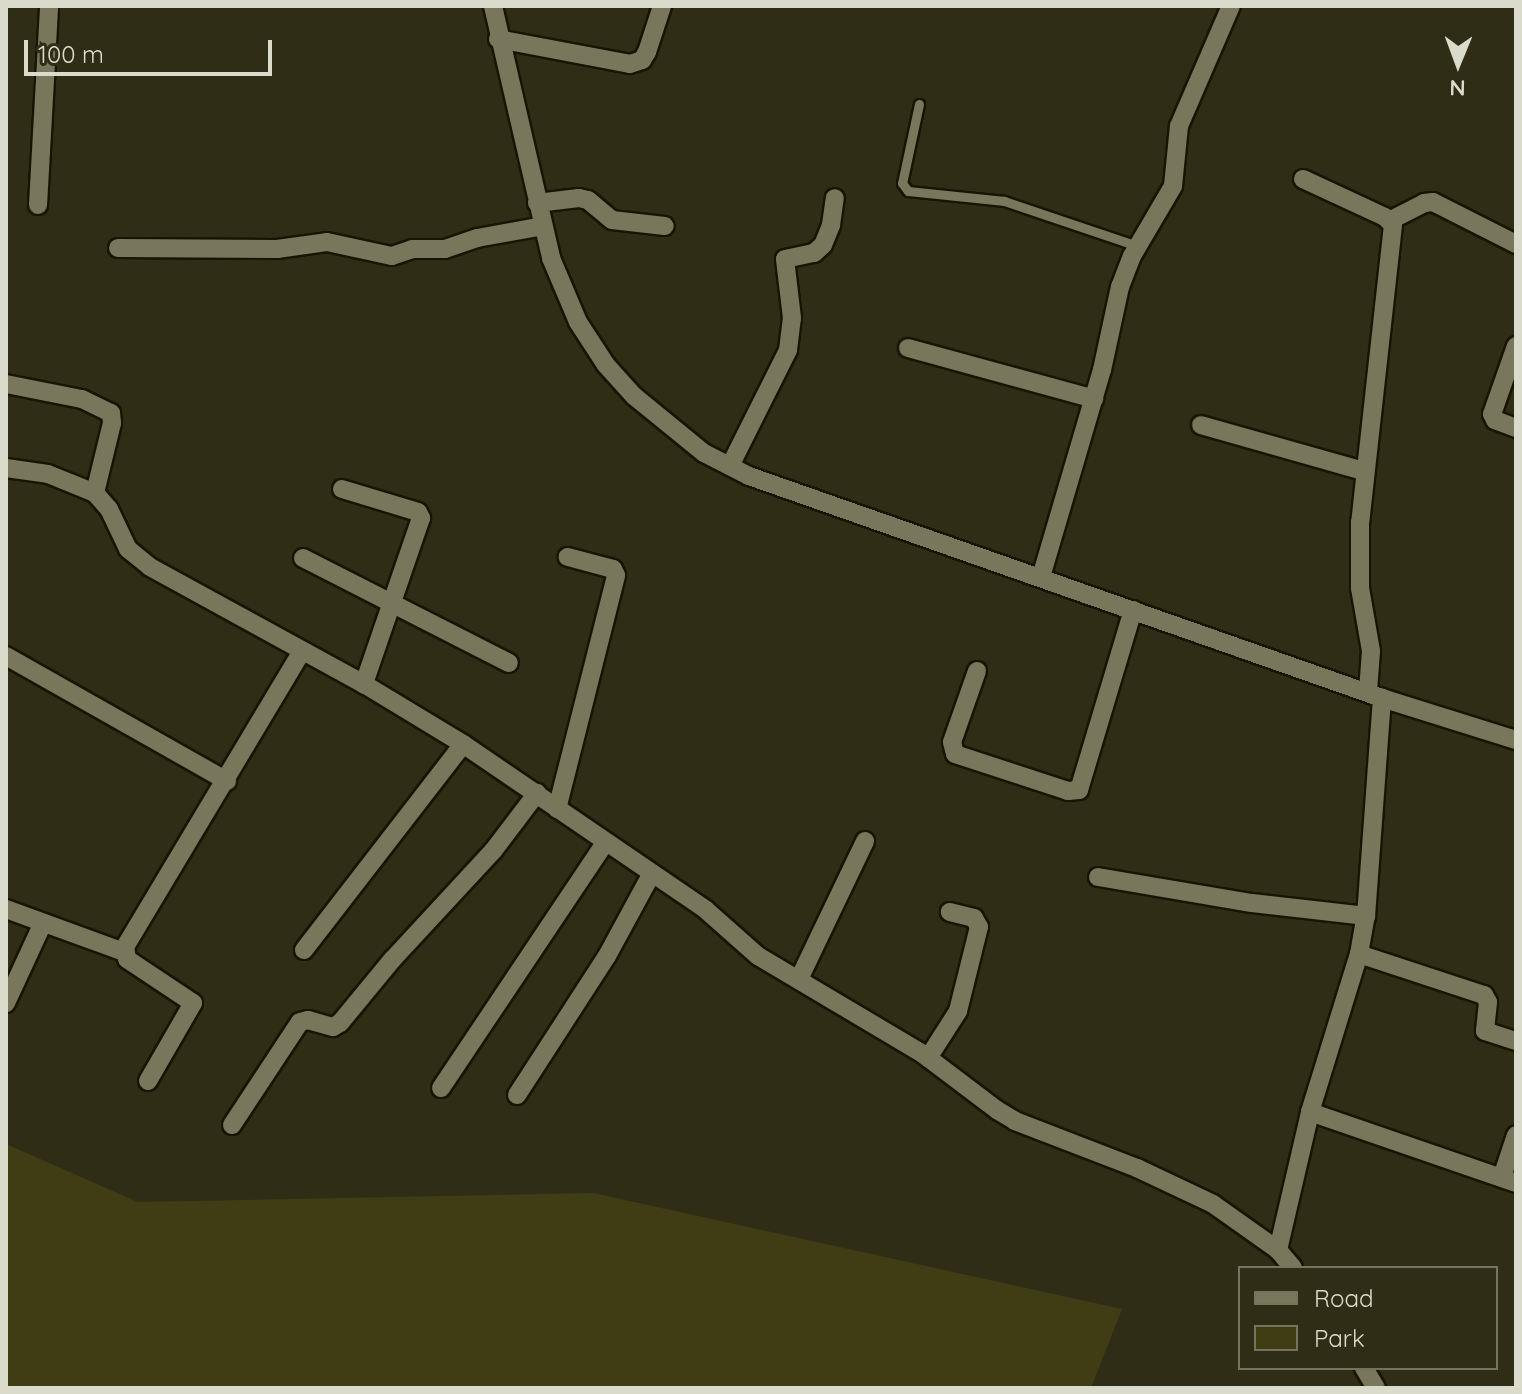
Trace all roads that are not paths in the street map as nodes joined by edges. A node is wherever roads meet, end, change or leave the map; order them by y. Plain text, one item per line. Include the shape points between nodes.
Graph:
1 (49, 6) edge
2 (493, 6) edge
3 (662, 6) edge
4 (1231, 6) edge
5 (498, 39) junction
6 (919, 104) dead end
7 (1303, 179) dead end
8 (835, 198) dead end
9 (537, 203) junction
10 (38, 205) dead end
11 (1391, 220) junction
12 (543, 226) junction
13 (665, 226) dead end
14 (1516, 244) edge
15 (1138, 246) junction
16 (118, 248) dead end
17 (1516, 346) edge
18 (908, 348) dead end
19 (6, 384) edge
20 (1094, 399) junction
21 (1201, 425) dead end
22 (1516, 428) edge
23 (730, 466) junction
24 (6, 468) edge
25 (1364, 471) junction
26 (342, 489) dead end
27 (95, 493) junction
28 (568, 557) dead end
29 (303, 558) dead end
30 (1041, 577) junction
31 (393, 604) junction
32 (1133, 610) junction
33 (302, 651) junction
34 (6, 656) edge
35 (509, 663) dead end
36 (977, 671) dead end
37 (364, 684) junction
38 (1375, 695) junction
39 (1516, 740) edge
40 (463, 744) junction
41 (227, 781) junction
42 (537, 793) junction
43 (557, 809) junction
44 (865, 841) dead end
45 (605, 843) junction
46 (651, 875) junction
47 (1098, 877) dead end
48 (6, 909) edge
49 (950, 912) dead end
50 (1366, 916) junction
51 (43, 923) junction
52 (304, 950) dead end
53 (124, 952) junction
54 (1359, 954) junction
55 (799, 979) junction
56 (6, 1003) edge
57 (1516, 1041) edge
58 (928, 1058) junction
59 (148, 1081) dead end
60 (441, 1088) dead end
61 (517, 1095) dead end
62 (1310, 1112) junction
63 (232, 1125) dead end
64 (1516, 1135) edge
65 (1509, 1180) edge
66 (1278, 1250) junction
67 (1291, 1266) edge
68 (1365, 1370) edge
69 (1376, 1388) edge

1 - 10 street
2 - 5 street
3 - 5 street via 647,52 630,64
4 - 15 street via 1179,126 1173,186
5 - 9 street
6 - 15 lane via 902,183 908,191 1004,201
7 - 11 street
8 - 23 street via 823,245 814,253 785,259 792,318 788,350
9 - 12 street
9 - 13 street via 579,198 612,220
11 - 14 street via 1433,202
11 - 25 street
12 - 16 street via 392,256 327,242 277,249
12 - 23 street via 578,322 606,365 662,421
15 - 20 street via 1120,287
17 - 22 street via 1492,414
18 - 20 street
19 - 27 street via 82,399 111,413
20 - 30 street
21 - 25 street
23 - 30 street
24 - 27 street via 62,478
25 - 38 street via 1360,588
26 - 31 street via 420,514 422,523
27 - 33 street via 136,557
28 - 43 street via 613,569 616,575
29 - 31 street
30 - 32 street
31 - 35 street
31 - 37 street
32 - 36 street via 1079,790 1068,791 955,754 952,742
32 - 38 street
33 - 37 street
33 - 41 street
34 - 41 street
37 - 40 street
38 - 39 street
38 - 50 street
40 - 42 street
40 - 52 street
41 - 53 street
42 - 43 street
42 - 63 street via 493,851 340,1023 333,1027 300,1022
43 - 45 street
44 - 55 street
45 - 46 street
45 - 60 street
46 - 55 street via 706,910 758,956
46 - 61 street via 607,956
47 - 50 street
48 - 51 street
49 - 58 street via 974,918 979,927 958,1011
50 - 54 street
51 - 53 street
51 - 56 street
53 - 59 street via 193,1003
54 - 57 street via 1484,995 1485,1031
54 - 62 street
55 - 58 street
58 - 66 street via 1015,1121 1213,1204
62 - 65 street
62 - 66 street
64 - 65 street
66 - 67 street
68 - 69 street

